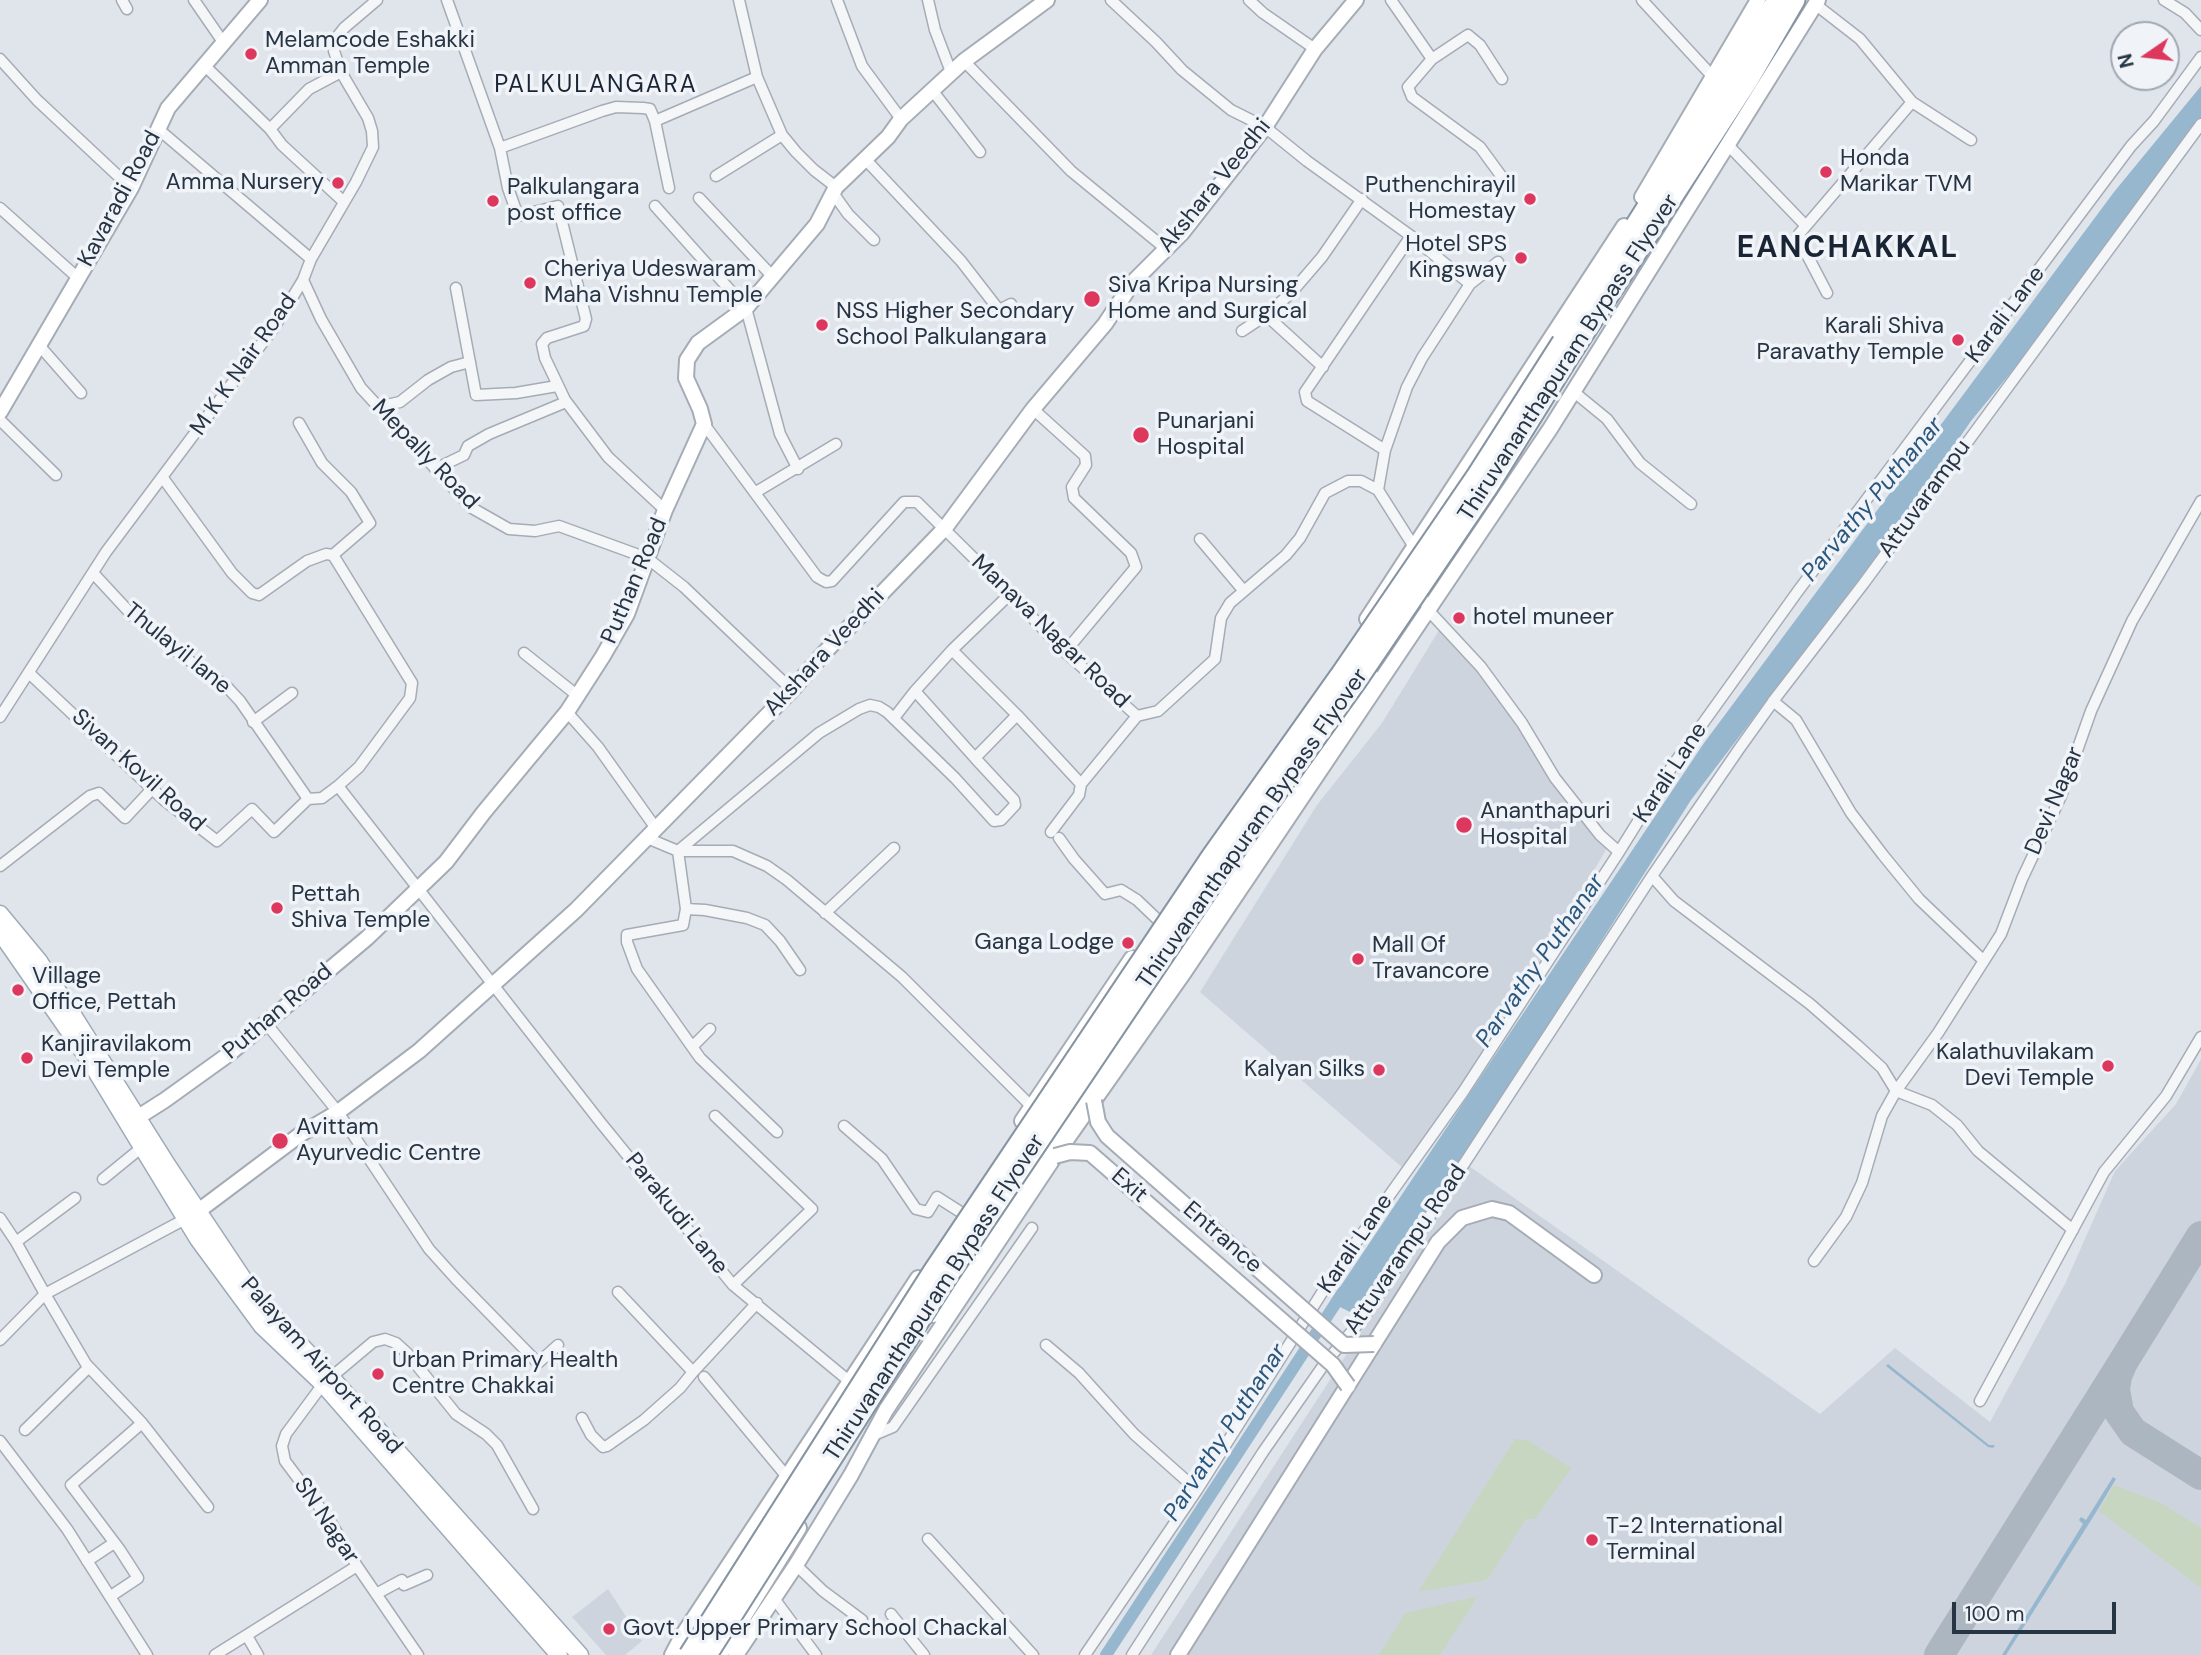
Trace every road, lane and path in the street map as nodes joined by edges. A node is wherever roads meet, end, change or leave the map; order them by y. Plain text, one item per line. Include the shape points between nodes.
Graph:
1 (194, 0) edge
2 (260, 0) edge
3 (377, 0) edge
4 (447, 0) edge
5 (739, 0) edge
6 (837, 0) edge
7 (928, 0) edge
8 (1047, 0) edge
9 (1111, 0) edge
10 (1249, 0) edge
11 (1391, 0) edge
12 (1642, 0) edge
13 (1758, 0) edge
14 (1777, 0) edge
15 (1795, 0) edge
16 (2164, 0) edge
17 (1353, 1) edge
18 (1817, 2) edge
19 (2201, 30) edge
20 (223, 42) junction
21 (1315, 49) junction
22 (2201, 57) edge
23 (0, 59) edge
24 (1432, 59) junction
25 (964, 61) junction
26 (204, 65) junction
27 (341, 72) junction
28 (951, 72) junction
29 (757, 77) junction
30 (1713, 77) junction
31 (1502, 79) dead end
32 (932, 90) junction
33 (1912, 102) junction
34 (901, 119) junction
35 (655, 121) junction
36 (2201, 124) edge
37 (1265, 127) junction
38 (157, 128) junction
39 (270, 129) junction
40 (782, 135) junction
41 (1971, 140) dead end
42 (1728, 145) junction
43 (500, 148) junction
44 (980, 152) dead end
45 (866, 160) junction
46 (716, 176) dead end
47 (131, 188) junction
48 (669, 188) dead end
49 (1510, 188) dead end
50 (835, 190) junction
51 (699, 198) dead end
52 (1362, 199) junction
53 (344, 202) junction
54 (655, 206) dead end
55 (0, 208) edge
56 (1806, 226) junction
57 (1410, 236) junction
58 (874, 240) dead end
59 (1166, 249) junction
60 (311, 259) junction
61 (1498, 261) dead end
62 (772, 276) junction
63 (78, 278) junction
64 (303, 280) junction
65 (1470, 284) junction
66 (456, 288) dead end
67 (1827, 293) dead end
68 (1011, 304) dead end
69 (746, 307) junction
70 (1266, 315) junction
71 (1242, 331) dead end
72 (38, 344) junction
73 (1567, 347) junction
74 (470, 362) junction
75 (1323, 367) junction
76 (557, 386) junction
77 (1574, 392) junction
78 (81, 393) dead end
79 (566, 402) junction
80 (378, 407) junction
81 (1032, 409) junction
82 (0, 412) edge
83 (0, 420) edge
84 (299, 424) dead end
85 (704, 424) junction
86 (835, 444) dead end
87 (1385, 450) junction
88 (435, 469) junction
89 (798, 469) junction
90 (56, 475) dead end
91 (163, 478) junction
92 (1378, 490) junction
93 (756, 492) junction
94 (2201, 501) edge
95 (1691, 504) dead end
96 (665, 510) junction
97 (945, 527) junction
98 (1200, 539) dead end
99 (1415, 546) junction
100 (333, 555) junction
101 (647, 558) junction
102 (1454, 572) junction
103 (93, 573) junction
104 (1387, 589) junction
105 (1243, 590) junction
106 (1010, 594) junction
107 (1429, 611) junction
108 (952, 650) junction
109 (1065, 652) junction
110 (524, 653) dead end
111 (1401, 653) junction
112 (29, 673) junction
113 (792, 690) junction
114 (915, 691) junction
115 (292, 693) dead end
116 (578, 696) junction
117 (1773, 701) junction
118 (567, 712) junction
119 (1017, 715) junction
120 (1137, 716) junction
121 (0, 717) edge
122 (894, 718) junction
123 (253, 722) junction
124 (975, 758) junction
125 (1082, 784) junction
126 (338, 786) junction
127 (152, 789) junction
128 (308, 799) junction
129 (651, 833) junction
130 (894, 848) dead end
131 (678, 851) junction
132 (1619, 852) junction
133 (0, 866) edge
134 (1652, 876) junction
135 (418, 888) junction
136 (686, 909) junction
137 (825, 913) junction
138 (0, 914) edge
139 (1158, 920) junction
140 (0, 932) edge
141 (1984, 961) junction
142 (800, 970) dead end
143 (492, 985) junction
144 (265, 1022) junction
145 (710, 1029) dead end
146 (2201, 1037) edge
147 (692, 1047) junction
148 (1896, 1091) junction
149 (1094, 1101) junction
150 (1032, 1107) junction
151 (338, 1111) junction
152 (715, 1116) dead end
153 (133, 1120) junction
154 (844, 1126) dead end
155 (777, 1132) dead end
156 (141, 1148) junction
157 (1055, 1156) junction
158 (103, 1179) dead end
159 (75, 1198) dead end
160 (962, 1213) junction
161 (192, 1215) junction
162 (0, 1218) edge
163 (1032, 1228) dead end
164 (2073, 1230) junction
165 (16, 1242) junction
166 (1814, 1261) dead end
167 (1594, 1275) dead end
168 (733, 1285) junction
169 (618, 1292) dead end
170 (45, 1294) junction
171 (757, 1303) junction
172 (0, 1340) edge
173 (1374, 1344) junction
174 (558, 1345) dead end
175 (1046, 1345) dead end
176 (89, 1367) junction
177 (693, 1372) junction
178 (704, 1377) dead end
179 (327, 1380) junction
180 (849, 1381) junction
181 (1348, 1386) junction
182 (1980, 1401) dead end
183 (582, 1418) dead end
184 (142, 1423) junction
185 (24, 1430) dead end
186 (874, 1435) junction
187 (0, 1441) edge
188 (788, 1478) junction
189 (1197, 1490) junction
190 (208, 1507) dead end
191 (534, 1509) dead end
192 (928, 1539) dead end
193 (114, 1543) junction
194 (87, 1561) junction
195 (796, 1565) junction
196 (357, 1566) junction
197 (427, 1575) dead end
198 (376, 1594) junction
199 (111, 1596) junction
200 (773, 1597) junction
201 (891, 1614) dead end
202 (862, 1620) dead end
203 (247, 1636) junction
204 (414, 1654) edge
205 (147, 1655) edge
206 (215, 1655) edge
207 (258, 1655) edge
208 (559, 1655) edge
209 (580, 1655) edge
210 (672, 1655) edge
211 (689, 1655) edge
212 (707, 1655) edge
213 (720, 1655) edge
214 (736, 1655) edge
215 (816, 1655) edge
216 (924, 1655) edge
217 (1033, 1655) edge
218 (1085, 1655) edge
219 (1132, 1655) edge
220 (1178, 1655) edge

1 - 20 street
2 - 20 street, Kavaradi Road
3 - 27 street, M K K Nair Road via 337,37 334,51
4 - 43 street
5 - 29 street
6 - 34 street via 862,66
7 - 28 street
8 - 25 street
9 - 37 street via 1182,70 1231,110
10 - 21 street
11 - 24 street
12 - 30 street
13 - 30 street
14 - 73 highway, Thiruvananthapuram Bypass Flyover
15 - 73 highway, Thiruvananthapuram Bypass Flyover via 1749,79
16 - 19 street
17 - 21 street, Akshara Veedhi
18 - 33 street via 1860,39
18 - 42 street
20 - 26 street, Kavaradi Road
21 - 37 street, Akshara Veedhi
22 - 132 street, Karali Lane via 1798,591 1673,765
23 - 47 street
24 - 31 street via 1468,35
24 - 49 street via 1408,87 1412,97 1480,147
25 - 28 street
25 - 59 street via 1071,171
26 - 38 street, Kavaradi Road
26 - 39 street
27 - 39 street via 309,89
27 - 53 street, M K K Nair Road via 368,118 373,139
28 - 32 street
29 - 35 street
29 - 40 street
30 - 99 street via 1639,203
32 - 34 street
32 - 44 street
33 - 41 street
33 - 56 street
34 - 45 street
35 - 43 street via 650,109 616,107
35 - 48 street
36 - 117 street, Attuvarampu
37 - 52 street
37 - 59 street, Akshara Veedhi
38 - 47 street, Kavaradi Road
38 - 60 street
39 - 53 street
40 - 46 street
40 - 50 street
42 - 56 street
42 - 77 street
43 - 76 street via 518,216 558,206 578,285 584,326 547,338 542,344
45 - 50 street
45 - 68 street via 961,261 999,310
47 - 63 street, Kavaradi Road
50 - 58 street via 848,214
50 - 62 street via 817,224
51 - 62 street
52 - 57 street
52 - 70 street via 1322,257
53 - 60 street, M K K Nair Road
54 - 69 street
55 - 63 street
56 - 67 street via 1799,234
57 - 65 street
57 - 75 street
59 - 81 street, Akshara Veedhi via 1133,282 1105,324
60 - 64 street, M K K Nair Road
61 - 65 street
62 - 69 street
63 - 72 street, Kavaradi Road
64 - 80 street, Mepally Road via 361,388
64 - 91 street, M K K Nair Road via 275,326
65 - 87 street via 1407,387
66 - 74 street
69 - 85 street via 698,343 687,360 685,378
69 - 89 street via 780,434
70 - 71 street
70 - 75 street
72 - 78 street
72 - 82 street, Kavaradi Road
73 - 211 highway, Thiruvananthapuram Bypass Flyover, bridge via 1211,856 932,1273
73 - 212 highway, Thiruvananthapuram Bypass Flyover, bridge via 1488,487 1226,863 946,1279
74 - 76 street via 476,396
74 - 80 street via 428,380 400,402
75 - 87 street via 1306,388 1307,401
76 - 79 street
77 - 95 street via 1607,419 1640,463
77 - 102 street
79 - 88 street via 489,433 468,446 464,455
79 - 96 street via 608,457
80 - 88 street, Mepally Road
81 - 97 street, Akshara Veedhi
81 - 109 street via 1086,456 1086,465 1072,487 1074,498 1131,552 1136,567
83 - 90 street
84 - 100 street via 322,463 351,492 370,523
85 - 93 street
85 - 96 street, Puthan Road
86 - 89 street
87 - 92 street
88 - 101 street, Mepally Road via 472,508 509,529 535,531 559,526
89 - 93 street
91 - 100 street via 232,573 252,593 259,595 307,561
91 - 103 street, M K K Nair Road
92 - 99 street
92 - 105 street, Manava Nagar Road via 1361,481 1348,481 1325,493 1286,555
93 - 97 street, Manava Nagar Road via 811,570 826,582 837,576 904,502 917,502
94 - 141 street, Devi Nagar via 2132,621 2001,934
96 - 101 street, Puthan Road
97 - 106 street, Manava Nagar Road
97 - 113 street, Akshara Veedhi
98 - 105 street
99 - 102 street via 1418,557 1434,570
99 - 104 street
100 - 126 street via 412,683 410,698 359,767
101 - 113 street, Mepally Road
101 - 116 street, Puthan Road via 627,614
102 - 107 street
103 - 112 street, M K K Nair Road
103 - 123 street, Thulayil lane via 132,615 226,687
104 - 107 street via 1405,584 1414,588
104 - 139 street
105 - 120 street, Manava Nagar Road via 1221,618 1215,659 1158,711
106 - 108 street
106 - 109 street, Manava Nagar Road
107 - 111 street
107 - 132 street via 1481,667 1555,778
108 - 114 street
108 - 119 street
109 - 120 street, Manava Nagar Road
110 - 116 street
111 - 149 street
111 - 213 street via 1388,657 1254,845 863,1419
112 - 121 street, M K K Nair Road
112 - 127 street, Sivan Kovil Road
113 - 129 street, Akshara Veedhi
114 - 122 street
114 - 124 street
115 - 123 street
116 - 118 street, Puthan Road
117 - 134 street, Attuvarampu
117 - 141 street via 1796,720 1851,813 1883,855 1919,899
118 - 129 street via 597,747
118 - 135 street, Puthan Road via 446,862
119 - 124 street
119 - 125 street
120 - 125 street
122 - 124 street via 994,821 1001,820 1015,805 1014,800
122 - 131 street via 870,705 819,733
123 - 128 street, Thulayil lane
125 - 139 street via 1055,835 1105,894 1121,890
126 - 128 street via 321,798
126 - 135 street
127 - 128 street, Sivan Kovil Road via 218,841 252,809 274,832
127 - 133 street via 125,818 99,793 90,796
129 - 131 street
129 - 143 street, Akshara Veedhi via 576,910
130 - 137 street
131 - 136 street
131 - 137 street via 733,851 788,880
132 - 189 street, Karali Lane via 1463,1092 1337,1269
134 - 148 street via 1674,901 1858,1046 1882,1068
134 - 219 street, Attuvarampu Road via 1364,1317 1263,1451
135 - 143 street, Parakudi Lane
135 - 144 street, Puthan Road via 368,938
136 - 142 street via 765,925
136 - 147 street via 683,925 627,934 627,942 637,969
137 - 150 street via 902,977
138 - 153 main road, Palayam Airport Road via 38,961
139 - 150 street
140 - 153 main road, Palayam Airport Road
141 - 148 street, Devi Nagar
143 - 151 street, Akshara Veedhi via 419,1051
143 - 168 street, Parakudi Lane
144 - 151 street
144 - 153 street, Puthan Road via 197,1078
145 - 147 street
146 - 164 street via 2166,1096 2104,1172
147 - 155 street
148 - 164 street via 1932,1105 1957,1125 1978,1152
148 - 166 street, Devi Nagar via 1882,1116 1862,1183 1846,1217
149 - 157 street
149 - 173 street, Entrance, bridge via 1098,1122 1107,1136 1344,1345
150 - 160 street
151 - 161 street, Akshara Veedhi
151 - 174 street via 429,1249 456,1279 538,1363
152 - 168 street, Parakudi Lane via 812,1209
153 - 156 main road, Palayam Airport Road
153 - 161 main road, Palayam Airport Road
154 - 160 street via 882,1159 916,1209 928,1212 937,1197
156 - 158 street
156 - 161 main road, Palayam Airport Road
157 - 181 street, Exit, bridge via 1090,1153 1098,1159 1333,1365
157 - 186 street via 886,1410
159 - 165 street
160 - 180 street
161 - 170 street
161 - 179 main road, Palayam Airport Road
162 - 165 street
163 - 186 street via 893,1427
164 - 182 street
165 - 170 street
167 - 173 street via 1509,1213 1492,1209 1462,1218 1438,1242
168 - 171 street
169 - 177 street
170 - 172 street
170 - 176 street
171 - 177 street
171 - 180 street
173 - 181 street
175 - 189 street
176 - 184 street
176 - 185 street
177 - 183 street via 645,1420 607,1446 591,1435
178 - 188 street
179 - 191 street, SN Nagar via 373,1342 385,1339 396,1343 456,1414 497,1445
179 - 196 street, SN Nagar via 282,1446 285,1461
179 - 208 main road, Palayam Airport Road
179 - 209 main road, Palayam Airport Road
180 - 188 street
181 - 220 street
184 - 190 street
184 - 193 street via 71,1485
186 - 195 street
187 - 194 street
188 - 210 street
189 - 218 street, Karali Lane
192 - 217 street
193 - 194 street
193 - 199 street via 138,1578
194 - 199 street
195 - 200 street
195 - 202 street
196 - 198 street, SN Nagar
196 - 203 street
197 - 198 street via 404,1585 402,1580
198 - 204 street, SN Nagar
199 - 205 street
200 - 214 street
200 - 215 street
201 - 216 street
203 - 206 street
203 - 207 street

